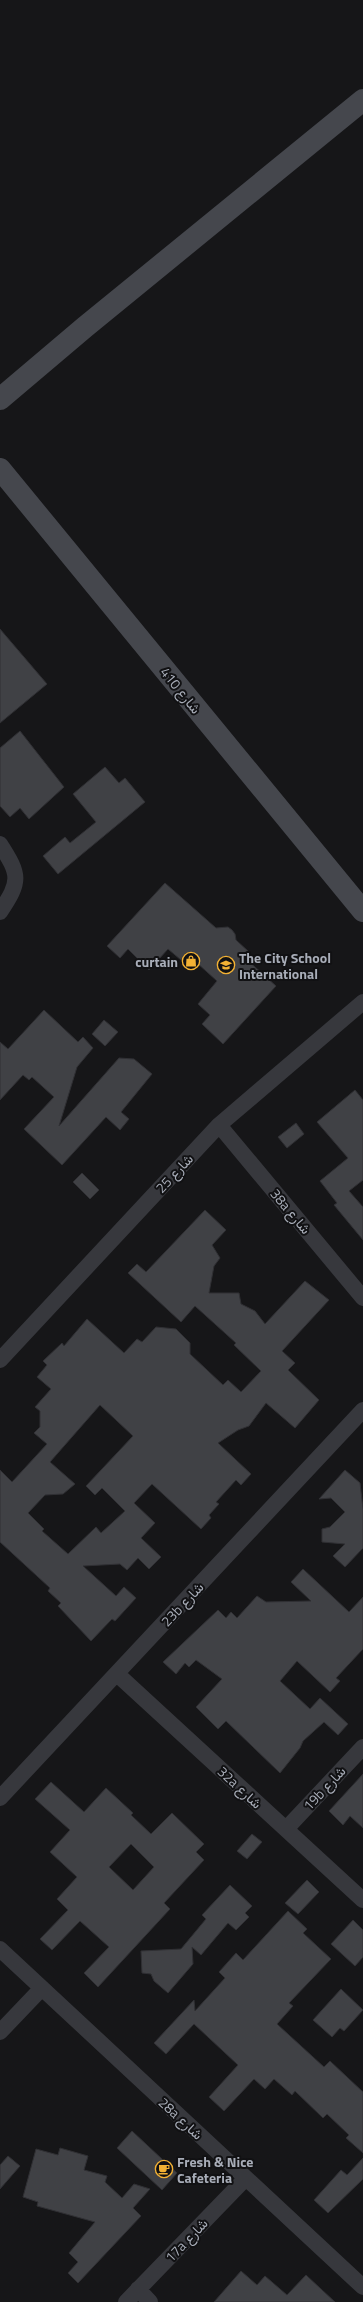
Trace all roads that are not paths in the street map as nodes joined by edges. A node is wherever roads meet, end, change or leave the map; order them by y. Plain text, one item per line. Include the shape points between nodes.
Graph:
1 (363, 100) edge
2 (0, 399) edge
3 (0, 469) edge
4 (0, 844) edge
5 (363, 911) edge
6 (0, 912) edge
7 (363, 1002) edge
8 (219, 1124) junction
9 (363, 1298) edge
10 (0, 1360) edge
11 (363, 1410) edge
12 (117, 1674) junction
13 (363, 1747) edge
14 (0, 1798) edge
15 (286, 1829) junction
16 (363, 1900) edge
17 (0, 1949) edge
18 (42, 1988) junction
19 (0, 2032) edge
20 (246, 2178) junction
21 (363, 2287) edge
22 (138, 2290) junction
23 (126, 2302) edge
24 (150, 2302) edge

1 - 2 street
3 - 5 street, شارع 410
4 - 6 street via 12,862 16,876 14,892
7 - 8 street, شارع 25
8 - 9 street, 38a شارع
8 - 10 street, شارع 25
11 - 12 street, 23b شارع
12 - 14 street, 23b شارع
12 - 15 street, 32a شارع
13 - 15 street, 19b شارع
15 - 16 street, 32a شارع
17 - 18 street, 28a شارع
18 - 19 street
18 - 20 street, 28a شارع
20 - 21 street, 28a شارع
20 - 22 street, 17a شارع
22 - 23 street, 17a شارع
22 - 24 street

